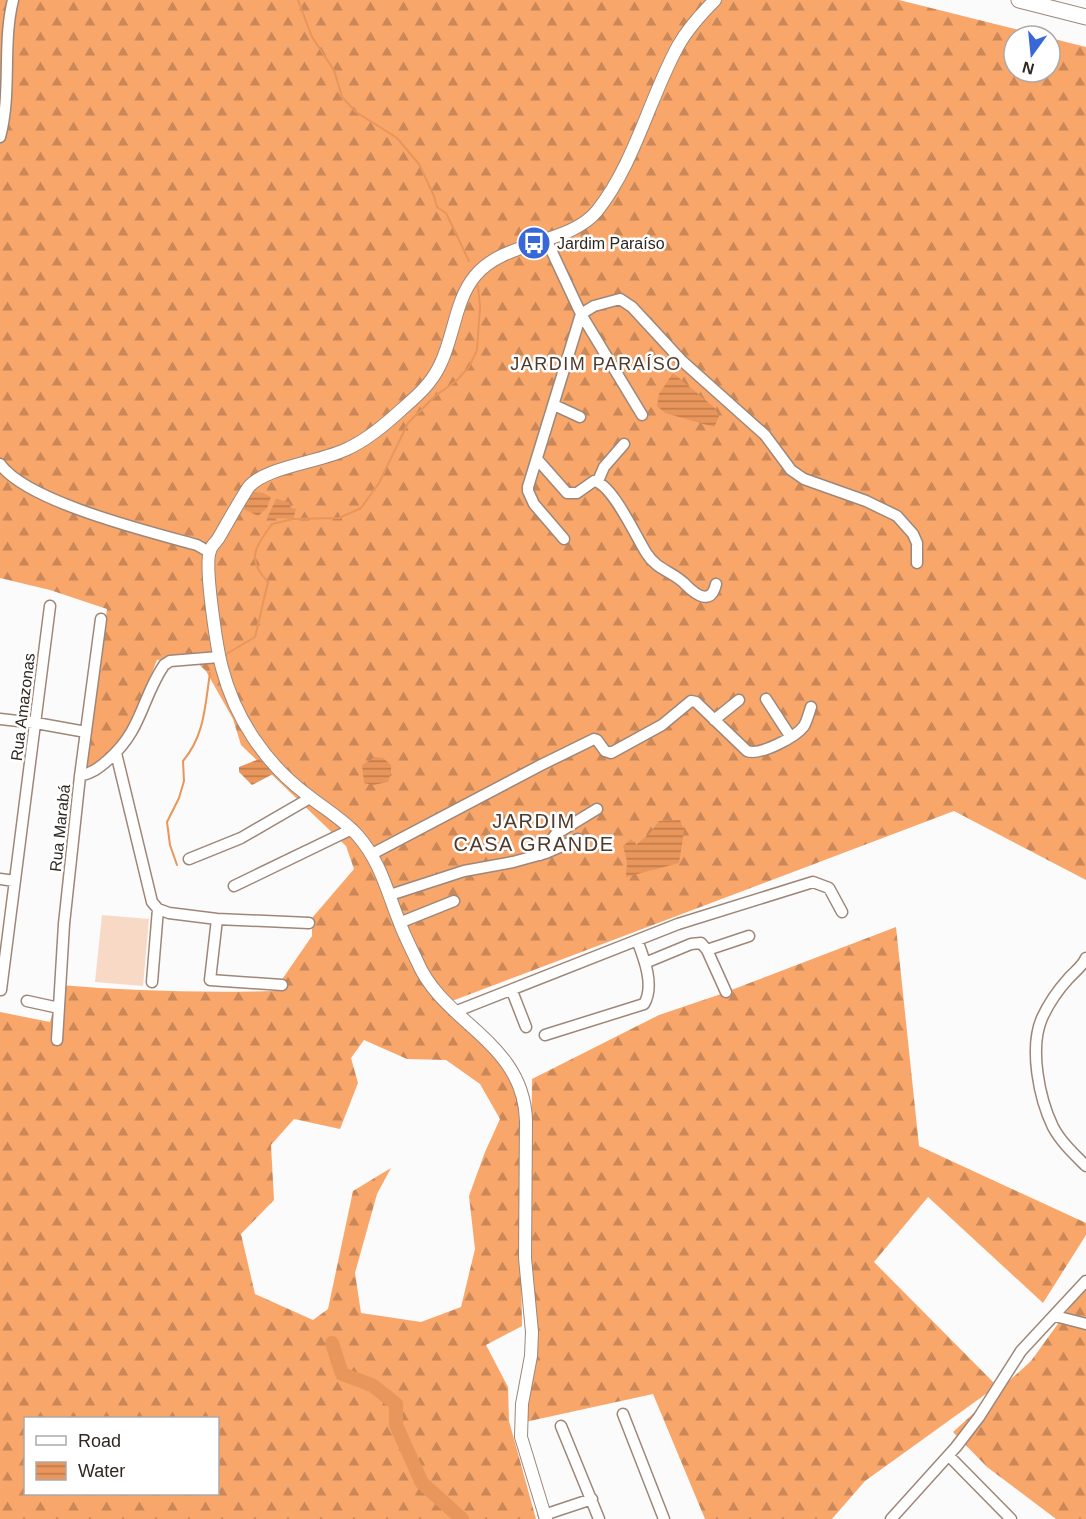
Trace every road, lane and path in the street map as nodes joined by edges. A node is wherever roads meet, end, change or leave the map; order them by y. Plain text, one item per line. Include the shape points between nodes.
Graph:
1 (13, 0) edge
2 (715, 0) edge
3 (1019, 0) edge
4 (1086, 17) edge
5 (0, 137) edge
6 (546, 239) junction
7 (581, 314) junction
8 (554, 405) junction
9 (642, 415) dead end
10 (580, 417) dead end
11 (624, 444) dead end
12 (537, 459) junction
13 (0, 464) edge
14 (598, 481) junction
15 (564, 539) dead end
16 (209, 552) junction
17 (917, 563) dead end
18 (716, 584) dead end
19 (50, 606) dead end
20 (101, 619) dead end
21 (219, 657) junction
22 (766, 699) dead end
23 (739, 700) dead end
24 (812, 707) dead end
25 (0, 719) edge
26 (714, 720) junction
27 (36, 723) junction
28 (86, 732) junction
29 (790, 736) junction
30 (116, 753) junction
31 (80, 776) junction
32 (310, 798) junction
33 (597, 809) dead end
34 (352, 830) junction
35 (578, 839) dead end
36 (372, 854) junction
37 (540, 855) junction
38 (189, 859) dead end
39 (0, 879) edge
40 (15, 881) junction
41 (234, 886) dead end
42 (390, 895) junction
43 (454, 901) dead end
44 (158, 909) junction
45 (842, 912) dead end
46 (217, 919) junction
47 (309, 923) dead end
48 (399, 923) junction
49 (749, 936) dead end
50 (637, 940) junction
51 (707, 950) junction
52 (1085, 962) edge
53 (645, 963) junction
54 (152, 982) dead end
55 (282, 986) dead end
56 (1, 990) edge
57 (512, 991) junction
58 (726, 992) dead end
59 (27, 1001) dead end
60 (59, 1008) junction
61 (457, 1011) junction
62 (526, 1026) dead end
63 (545, 1035) dead end
64 (57, 1040) dead end
65 (1086, 1166) edge
66 (1086, 1281) edge
67 (1054, 1316) junction
68 (1086, 1324) edge
69 (623, 1414) dead end
70 (561, 1426) dead end
71 (949, 1456) junction
72 (592, 1499) junction
73 (997, 1514) edge
74 (545, 1517) edge
75 (599, 1519) edge
76 (664, 1519) edge
77 (891, 1519) edge
78 (1011, 1519) edge

1 - 5 street via 7,95
2 - 6 main road via 679,44 629,156 596,212 576,227
3 - 4 highway
6 - 7 street
6 - 16 main road via 499,257 472,279 442,362 420,394 354,446 255,480
7 - 8 street
7 - 9 street
7 - 17 street via 606,302 625,301 681,360 765,435 791,470 897,516 914,534
8 - 10 street
8 - 12 street
11 - 14 street via 599,474
12 - 14 street via 567,493 577,493
12 - 15 street via 528,491
13 - 16 street via 33,490 69,506
14 - 18 street via 626,515 647,555 659,568 700,596 713,592
16 - 21 main road
19 - 27 street, Rua Amazonas
20 - 28 street, Rua Marabá
21 - 30 street via 170,661 164,665 130,736
21 - 32 main road via 235,705 266,758
22 - 29 street
23 - 26 street
24 - 29 street via 803,727
25 - 27 street
26 - 29 street via 752,753
26 - 36 street via 691,701 662,725 610,753 594,740
27 - 28 street
27 - 40 street, Rua Amazonas
28 - 31 street, Rua Marabá
30 - 31 street via 96,771
30 - 44 street via 152,902
31 - 60 street, Rua Marabá
32 - 34 main road
32 - 38 street via 241,838
33 - 37 street via 556,834
34 - 36 main road
34 - 41 street
35 - 37 street
36 - 42 main road
37 - 42 street via 464,871
39 - 40 street
40 - 56 street, Rua Amazonas
42 - 48 main road
43 - 48 street
44 - 46 street
44 - 54 street
45 - 50 street via 829,888 813,882
46 - 47 street
46 - 55 street via 210,980
48 - 61 main road via 424,975
49 - 51 street
50 - 53 street
50 - 57 street
51 - 53 street via 701,944 691,944
51 - 58 street
52 - 65 street via 1051,1003 1036,1040 1038,1073 1047,1111 1064,1143
53 - 63 street via 648,982 644,1004
57 - 61 street
57 - 62 street
59 - 60 street
60 - 64 street, Rua Marabá
61 - 74 main road via 508,1064 526,1109 525,1258 532,1332 521,1437
66 - 67 street
67 - 68 street
67 - 71 street via 1021,1351
69 - 76 street
70 - 72 street
71 - 73 street
71 - 77 street
72 - 74 street
72 - 75 street
73 - 78 street

